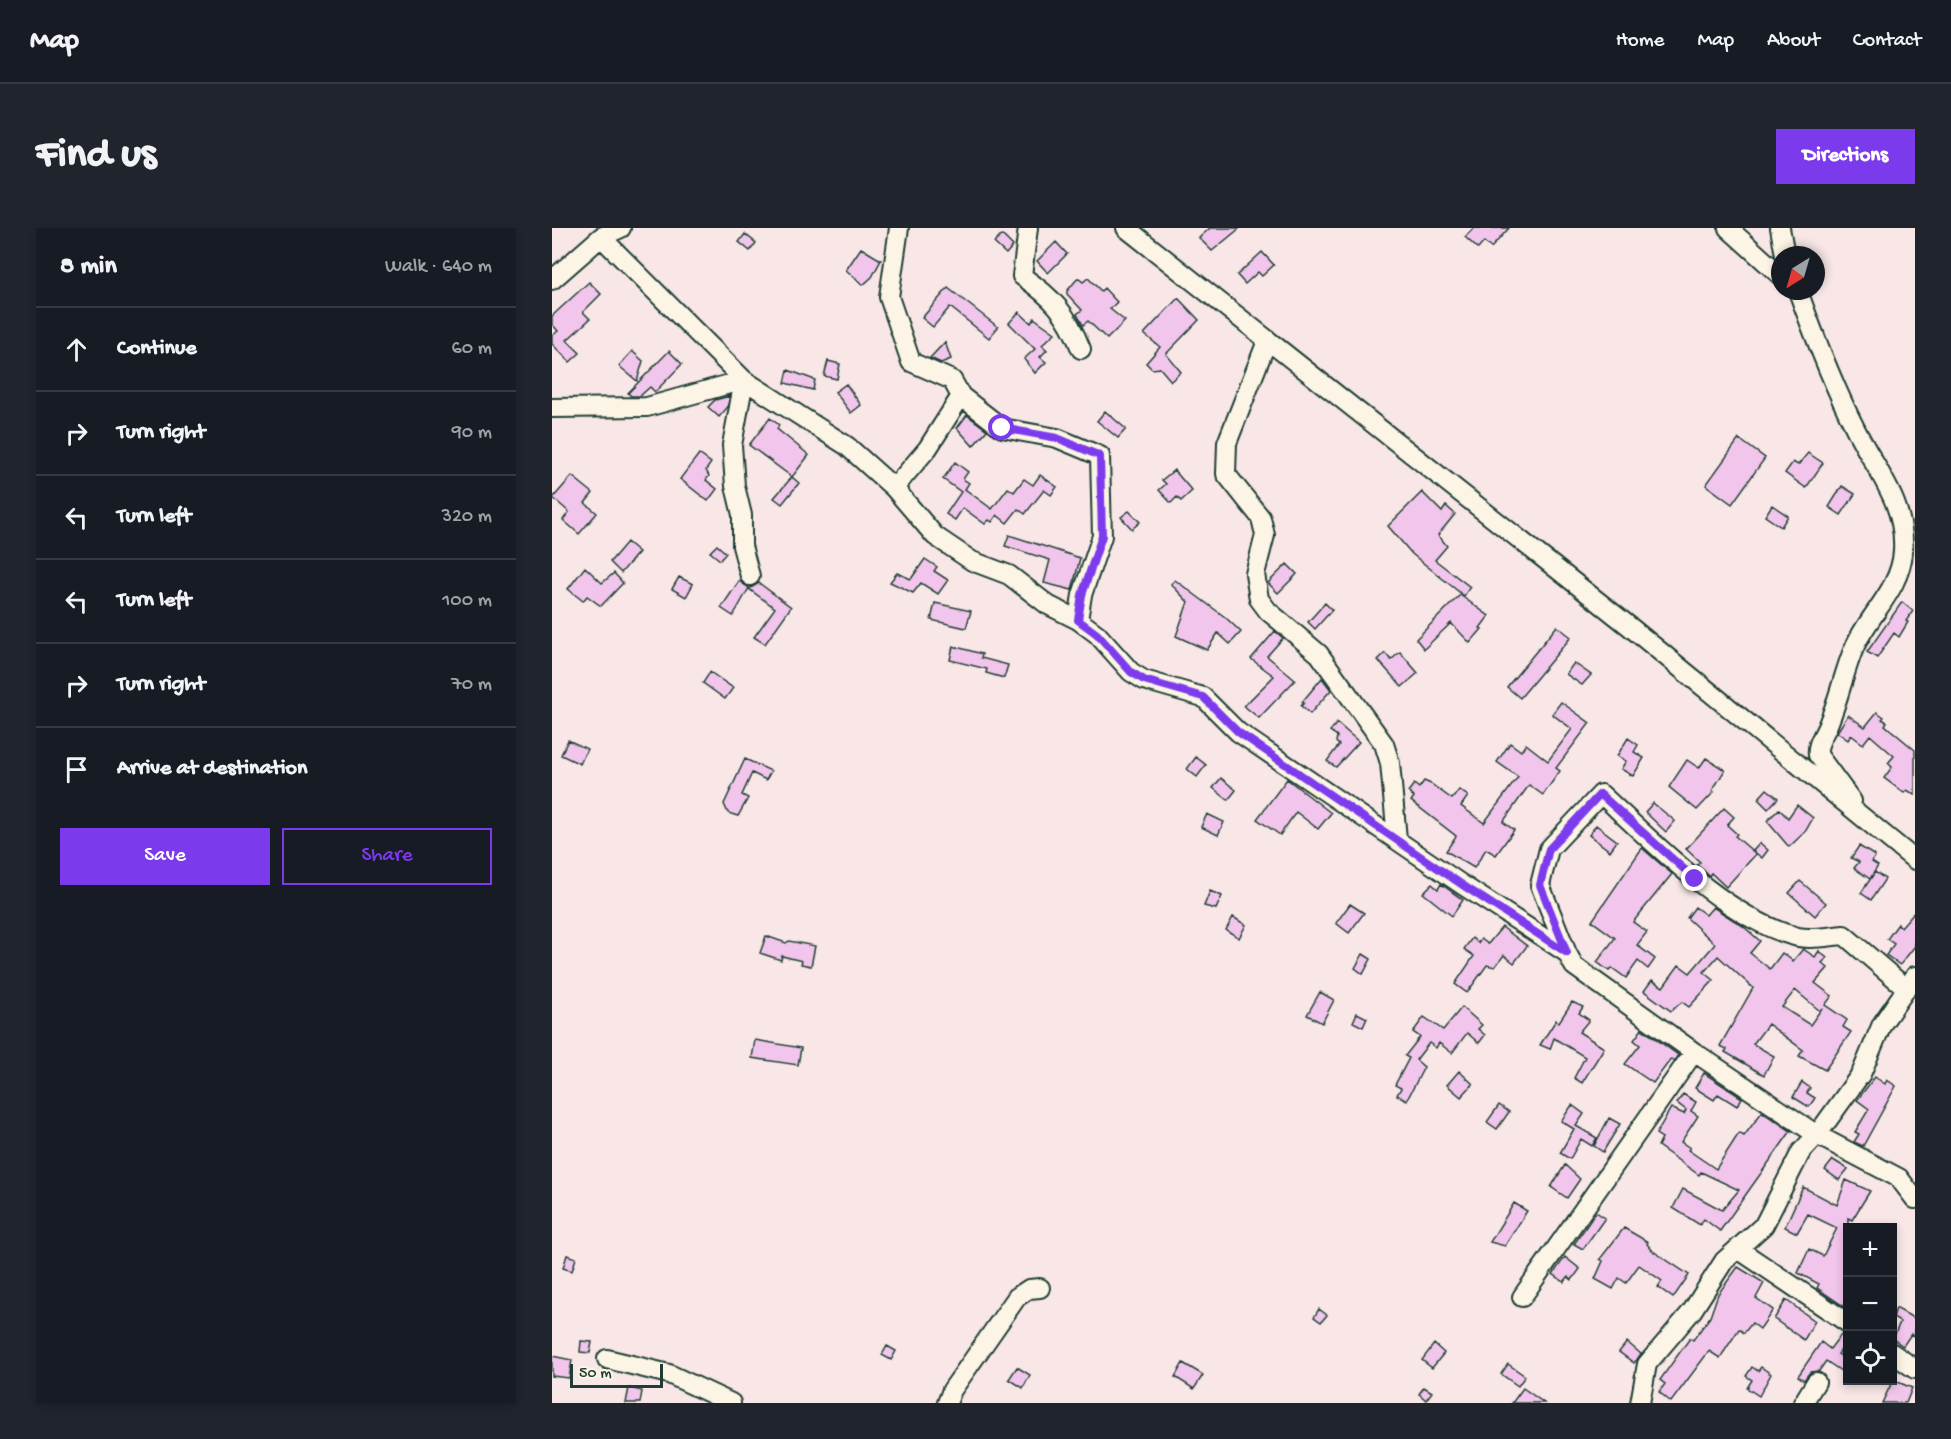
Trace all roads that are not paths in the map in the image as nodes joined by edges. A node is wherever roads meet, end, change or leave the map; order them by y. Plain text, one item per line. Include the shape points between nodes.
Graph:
1 (621, 228) edge
2 (899, 228) edge
3 (1028, 228) edge
4 (1126, 228) edge
5 (1728, 228) edge
6 (1780, 228) edge
7 (603, 233) edge
8 (1783, 246) edge
9 (1771, 267) edge
10 (552, 280) edge
11 (1801, 300) edge
12 (1267, 340) junction
13 (1081, 349) dead end
14 (744, 380) junction
15 (961, 396) junction
16 (552, 408) edge
17 (894, 488) junction
18 (750, 576) dead end
19 (1078, 620) junction
20 (1864, 819) junction
21 (1397, 839) junction
22 (1915, 860) edge
23 (1567, 953) junction
24 (1910, 982) edge
25 (1694, 1052) junction
26 (1817, 1135) junction
27 (1915, 1199) edge
28 (1738, 1250) junction
29 (1040, 1287) dead end
30 (1522, 1297) dead end
31 (1843, 1320) edge
32 (1897, 1356) edge
33 (607, 1359) dead end
34 (1915, 1369) edge
35 (1816, 1382) dead end
36 (730, 1403) edge
37 (947, 1403) edge
38 (1639, 1403) edge
39 (1803, 1403) edge

1 - 7 street
2 - 15 street via 889,297 911,362 952,380
3 - 13 street via 1022,276 1049,295 1070,321
4 - 12 street
5 - 9 street
6 - 8 street
7 - 10 street
7 - 14 street
11 - 20 street via 1857,432 1902,516 1904,553 1896,580 1854,648 1830,722 1816,748
12 - 20 street via 1629,626
12 - 21 street via 1227,443 1226,474 1261,518 1265,535 1255,574 1259,599 1319,654 1384,744 1390,763
14 - 16 street via 647,407
14 - 17 street via 847,446
14 - 18 street via 732,445 742,515 742,546
15 - 17 street via 928,448
15 - 19 street via 1002,428 1057,438 1100,456 1102,536 1082,595
17 - 19 street via 935,536 972,561 1009,575 1047,605
19 - 21 street via 1097,634 1131,672 1144,680 1203,697 1238,732
20 - 22 street
21 - 23 street
23 - 24 street via 1540,885 1549,849 1600,794 1695,879 1730,904 1800,938 1844,935
23 - 25 street via 1574,966
24 - 26 street via 1882,1024 1861,1074
25 - 26 street
25 - 30 street
26 - 27 street via 1899,1179
26 - 28 street via 1801,1152 1764,1225
28 - 31 street
28 - 38 street via 1724,1261 1692,1311 1647,1364
29 - 37 street via 1017,1297
32 - 34 street
33 - 36 street via 669,1374
35 - 39 street

